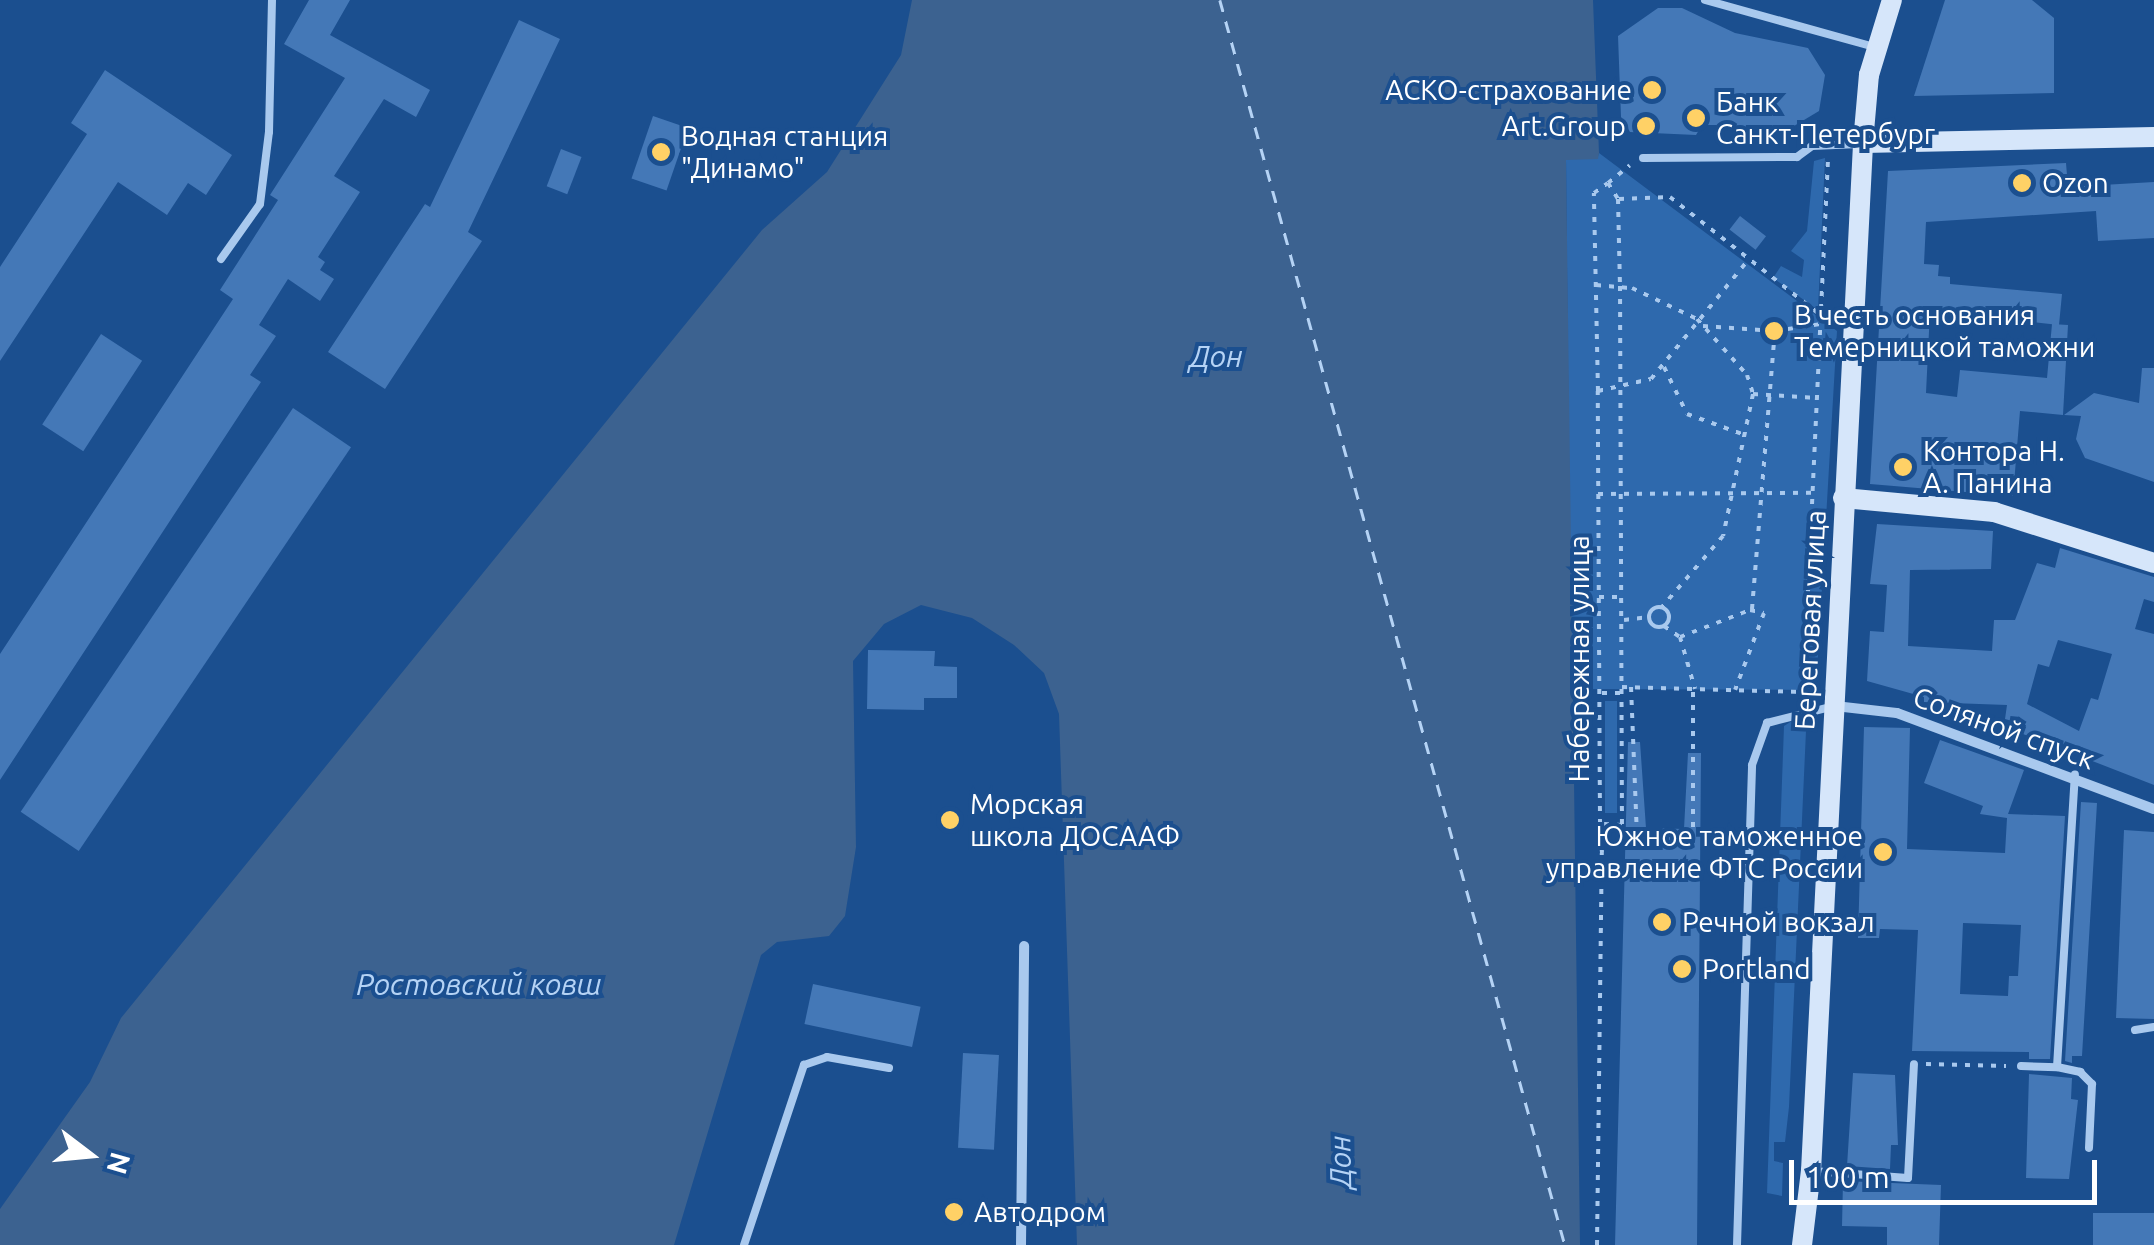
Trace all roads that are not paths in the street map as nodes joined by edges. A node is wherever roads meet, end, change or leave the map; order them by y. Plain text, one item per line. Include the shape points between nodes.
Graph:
1 (272, 0) edge
2 (1705, 0) edge
3 (1892, 0) edge
4 (1877, 48) junction
5 (2154, 137) edge
6 (1864, 144) junction
7 (1643, 158) road end
8 (221, 259) dead end
9 (1843, 498) junction
10 (2154, 563) edge
11 (1834, 706) junction
12 (2075, 775) junction
13 (2154, 809) edge
14 (1024, 946) dead end
15 (2154, 1027) edge
16 (2135, 1030) dead end
17 (1914, 1064) road end
18 (2021, 1066) dead end
19 (2057, 1067) junction
20 (889, 1068) dead end
21 (2089, 1148) dead end
22 (1812, 1171) junction
23 (744, 1245) edge
24 (1021, 1245) edge
25 (1738, 1245) edge
26 (1802, 1245) edge

1 - 8 lane via 260,204
2 - 4 lane
3 - 4 main road, Береговая улица
4 - 6 main road, Береговая улица
5 - 6 main road
6 - 7 lane via 1828,144 1797,157
6 - 9 main road, Береговая улица
9 - 10 main road via 1994,512
9 - 11 main road, Береговая улица
11 - 12 street, Соляной спуск via 1898,713
11 - 22 main road, Береговая улица
11 - 25 lane via 1768,723 1752,764
12 - 13 street, Соляной спуск
12 - 19 lane
14 - 24 street
15 - 16 lane
17 - 22 lane via 1908,1178
18 - 19 lane
19 - 21 lane via 2080,1072 2092,1084
20 - 23 lane via 827,1057 804,1065
22 - 26 main road, Береговая улица

